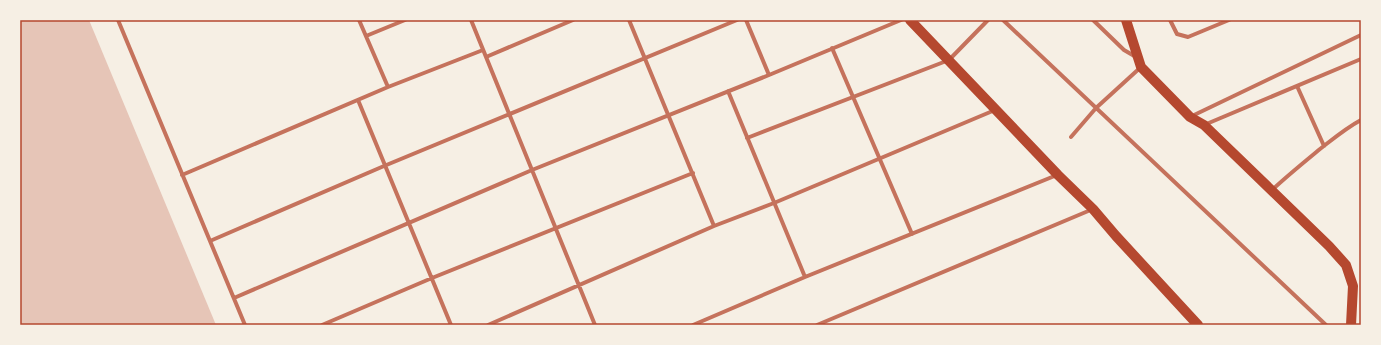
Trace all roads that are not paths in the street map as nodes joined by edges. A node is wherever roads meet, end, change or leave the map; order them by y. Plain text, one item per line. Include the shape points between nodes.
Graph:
1 (118, 20) edge
2 (359, 20) edge
3 (405, 20) edge
4 (471, 20) edge
5 (572, 20) edge
6 (629, 20) edge
7 (738, 20) edge
8 (746, 20) edge
9 (901, 20) edge
10 (910, 20) edge
11 (988, 20) edge
12 (1003, 20) edge
13 (1093, 20) edge
14 (1126, 20) edge
15 (1170, 20) edge
16 (1229, 20) edge
17 (1361, 35) edge
18 (366, 36) junction
19 (832, 48) junction
20 (483, 50) junction
21 (486, 57) junction
22 (645, 58) junction
23 (1361, 59) edge
24 (949, 60) junction
25 (1140, 63) junction
26 (769, 75) junction
27 (1298, 86) junction
28 (388, 87) junction
29 (728, 91) junction
30 (853, 97) junction
31 (358, 100) junction
32 (1096, 108) junction
33 (996, 110) junction
34 (509, 114) junction
35 (669, 116) junction
36 (1190, 117) junction
37 (1361, 120) edge
38 (1204, 126) junction
39 (1071, 137) dead end
40 (747, 138) junction
41 (1324, 146) junction
42 (880, 158) junction
43 (384, 166) junction
44 (532, 170) junction
45 (693, 174) junction
46 (182, 175) junction
47 (1058, 175) junction
48 (1272, 191) junction
49 (774, 203) junction
50 (1093, 209) junction
51 (409, 222) junction
52 (714, 226) junction
53 (556, 228) junction
54 (912, 234) junction
55 (210, 241) junction
56 (805, 277) junction
57 (432, 278) junction
58 (579, 286) junction
59 (234, 298) junction
60 (245, 325) edge
61 (322, 325) edge
62 (451, 325) edge
63 (488, 325) edge
64 (594, 325) edge
65 (693, 325) edge
66 (817, 325) edge
67 (1198, 325) edge
68 (1326, 325) edge
69 (1351, 325) edge

1 - 46 street
2 - 18 street
3 - 18 street
4 - 20 street
5 - 21 street
6 - 22 street
7 - 22 street
8 - 26 street
9 - 19 street
10 - 24 main road
11 - 24 street
12 - 32 street
13 - 25 street
14 - 25 main road
15 - 16 street via 1177,34 1188,37
17 - 36 street
18 - 28 street
19 - 26 street
19 - 30 street
20 - 21 street
20 - 28 street
21 - 34 street
22 - 34 street
22 - 35 street
23 - 27 street
24 - 30 street
24 - 33 main road
25 - 32 street
25 - 36 main road
26 - 29 street
27 - 38 street
27 - 41 street
28 - 31 street
29 - 35 street
29 - 40 street
30 - 40 street
30 - 42 street
31 - 43 street
31 - 46 street
32 - 39 street
32 - 68 street
33 - 42 street
33 - 47 main road
34 - 43 street
34 - 44 street
35 - 44 street
35 - 45 street
36 - 38 main road
37 - 41 street
38 - 48 main road
40 - 49 street
41 - 48 street
42 - 49 street
42 - 54 street
43 - 51 street
43 - 55 street
44 - 51 street
44 - 53 street
45 - 52 street
45 - 53 street
46 - 55 street
47 - 50 main road
47 - 54 street
48 - 69 main road via 1346,265 1353,286
49 - 52 street
49 - 56 street
50 - 66 street
50 - 67 main road
51 - 57 street
51 - 59 street
52 - 58 street
53 - 57 street
53 - 58 street
54 - 56 street
55 - 59 street
56 - 65 street
57 - 61 street
57 - 62 street
58 - 63 street
58 - 64 street
59 - 60 street

